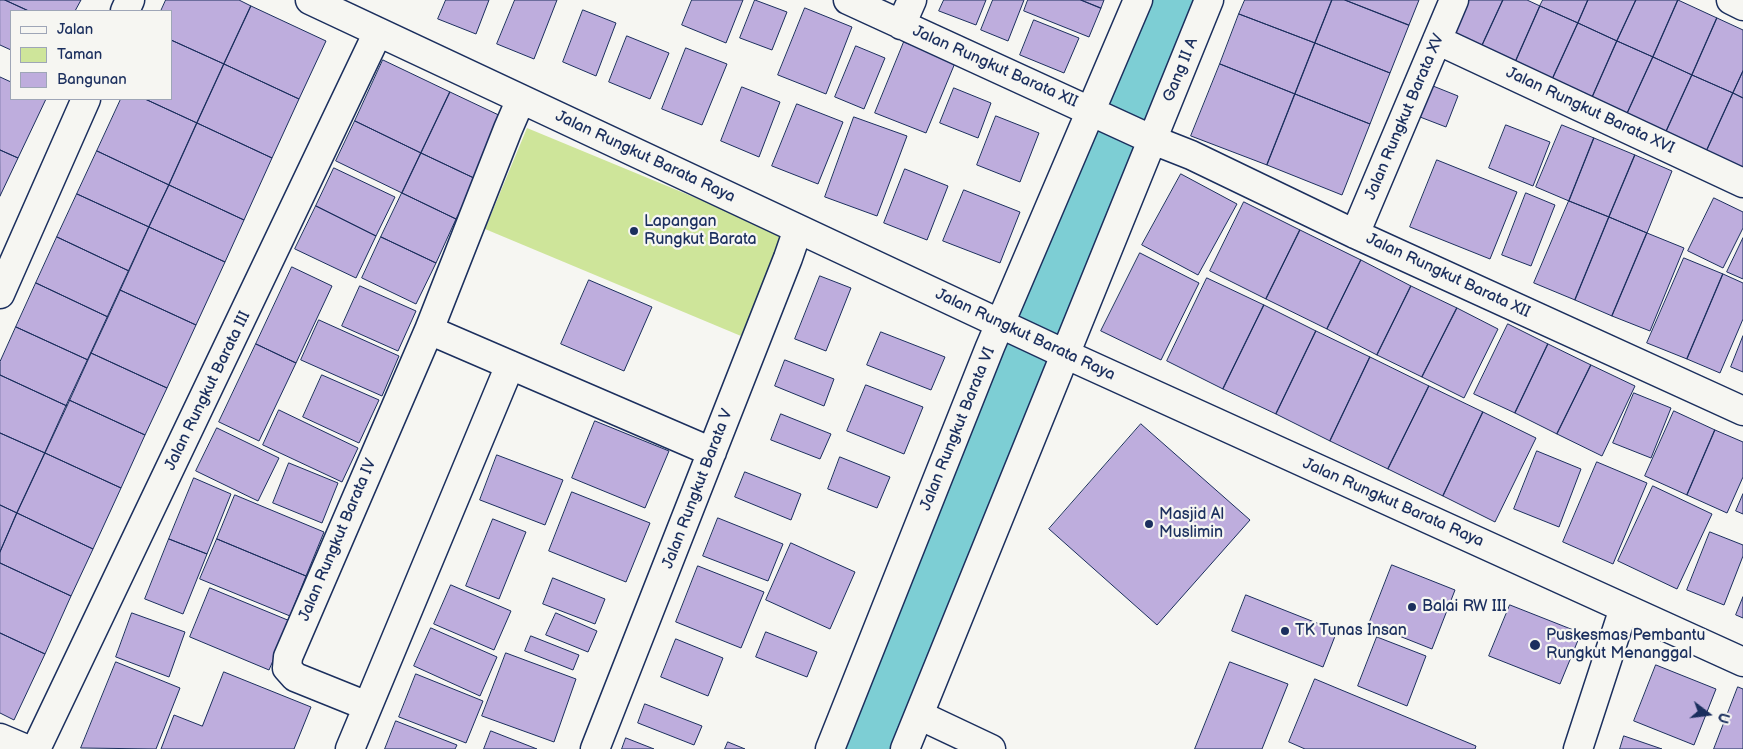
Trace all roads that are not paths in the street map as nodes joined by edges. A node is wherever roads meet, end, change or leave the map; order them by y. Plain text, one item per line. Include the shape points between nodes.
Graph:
1 (310, 0) edge
2 (848, 0) edge
3 (912, 0) edge
4 (1138, 0) edge
5 (1209, 0) edge
6 (1454, 0) edge
7 (1731, 0) edge
8 (1743, 6) edge
9 (901, 25) junction
10 (378, 32) junction
11 (1437, 40) junction
12 (522, 99) junction
13 (86, 100) edge
14 (1097, 113) junction
15 (1147, 137) junction
16 (1743, 183) edge
17 (798, 229) junction
18 (1355, 234) junction
19 (0, 294) edge
20 (1007, 327) junction
21 (429, 330) junction
22 (1060, 351) junction
23 (510, 365) junction
24 (1743, 412) edge
25 (712, 452) junction
26 (1624, 608) junction
27 (1743, 662) edge
28 (367, 706) junction
29 (919, 715) junction
30 (0, 738) edge
31 (26, 749) edge
32 (36, 749) edge
33 (350, 749) edge
34 (595, 749) edge
35 (830, 749) edge
36 (905, 749) edge
37 (991, 749) edge
38 (1578, 749) edge

1 - 10 street, Jalan Rungkut Barata Raya
2 - 9 street, Jalan Rungkut Barata XII
3 - 9 street
4 - 14 street, Jalan Rungkut Barata VI
5 - 15 street, Gang II A
6 - 11 street, Jalan Rungkut Barata XV
7 - 8 street
9 - 14 street, Jalan Rungkut Barata XII
10 - 12 street, Jalan Rungkut Barata Raya
10 - 32 street, Jalan Rungkut Barata III
11 - 16 street, Jalan Rungkut Barata XVI
11 - 18 street, Jalan Rungkut Barata XV
12 - 17 street, Jalan Rungkut Barata Raya
12 - 21 street, Jalan Rungkut Barata IV
13 - 19 street
14 - 15 street, Jalan Rungkut Barata XII
14 - 20 street, Jalan Rungkut Barata VI
15 - 18 street, Jalan Rungkut Barata XII
15 - 22 street
17 - 20 street, Jalan Rungkut Barata Raya
17 - 25 street, Jalan Rungkut Barata V
18 - 24 street, Jalan Rungkut Barata XII
20 - 22 street, Jalan Rungkut Barata Raya
20 - 35 street, Jalan Rungkut Barata VI
21 - 23 street
21 - 28 street, Jalan Rungkut Barata IV via 288,657 287,668 295,677
22 - 26 street, Jalan Rungkut Barata Raya
22 - 29 street
23 - 25 street
23 - 28 street
25 - 34 street, Jalan Rungkut Barata V
26 - 27 street, Jalan Rungkut Barata Raya
26 - 38 street
28 - 33 street
29 - 36 street
29 - 37 street
30 - 31 street

